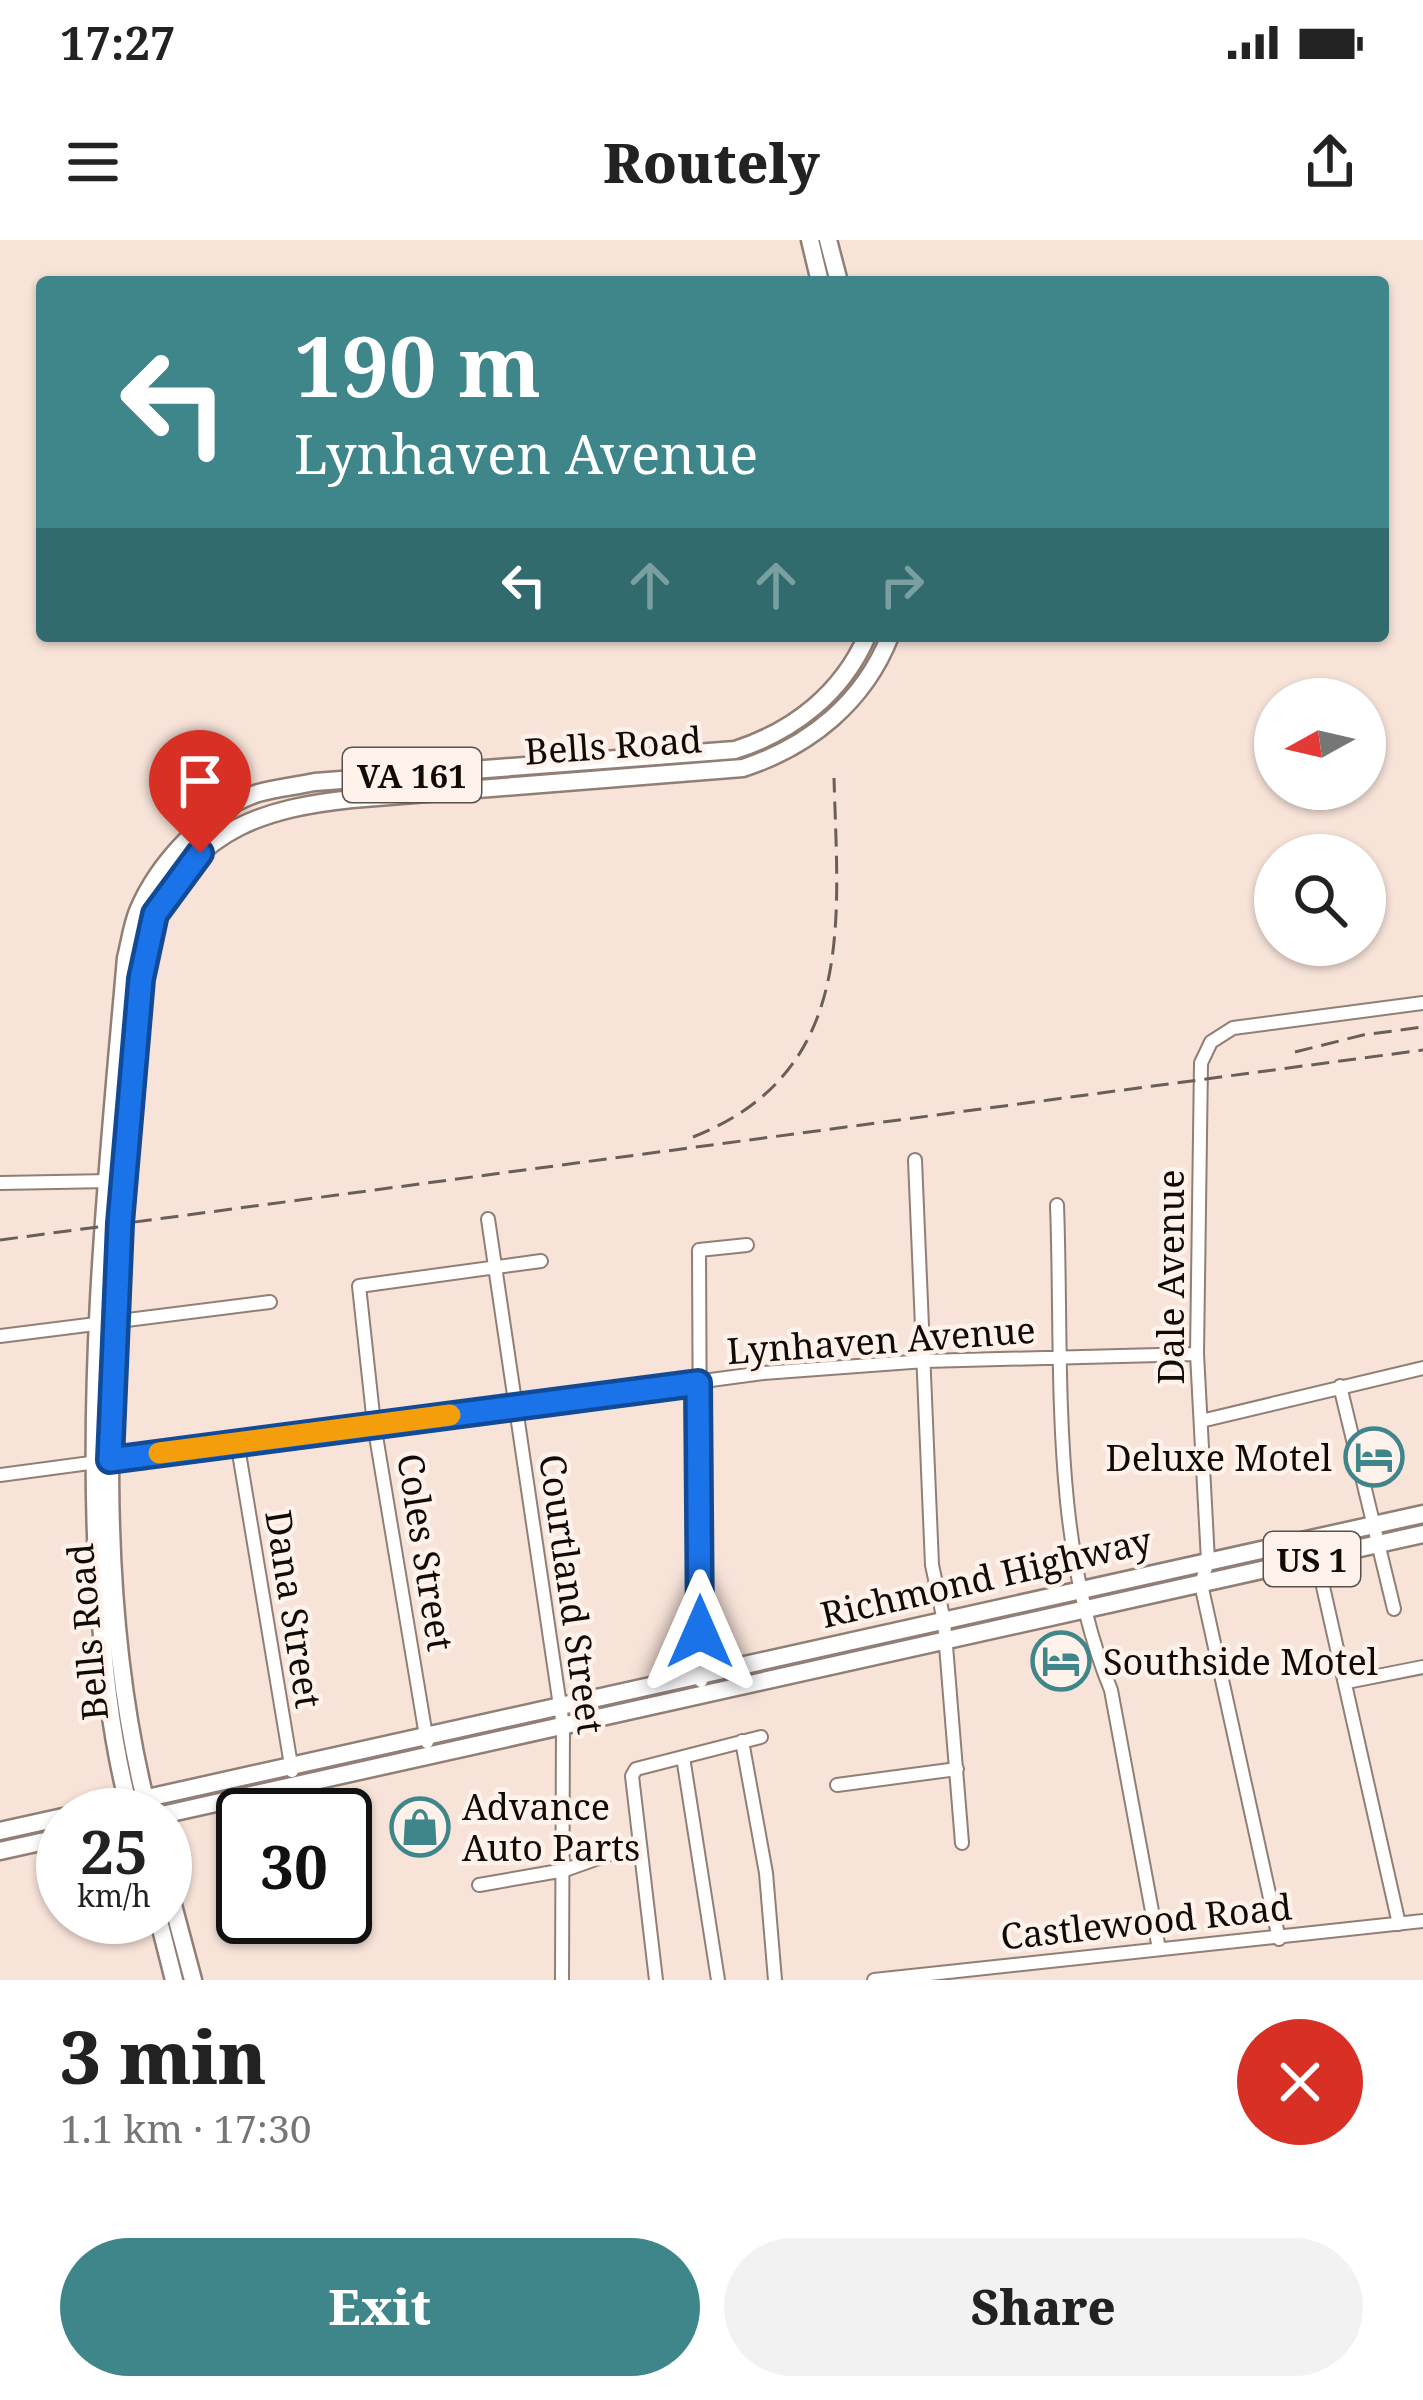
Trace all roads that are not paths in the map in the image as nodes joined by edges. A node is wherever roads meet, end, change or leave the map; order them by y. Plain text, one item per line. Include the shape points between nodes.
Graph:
1 (810, 240) edge
2 (829, 240) edge
3 (819, 276) edge
4 (837, 276) edge
5 (864, 642) edge
6 (888, 642) edge
7 (660, 766) junction
8 (1423, 1003) edge
9 (915, 1160) dead end
10 (115, 1180) junction
11 (8, 1183) edge
12 (0, 1194) edge
13 (1058, 1204) dead end
14 (488, 1219) dead end
15 (747, 1245) dead end
16 (542, 1261) dead end
17 (495, 1266) junction
18 (270, 1302) dead end
19 (107, 1322) junction
20 (0, 1336) edge
21 (1197, 1354) junction
22 (1062, 1358) junction
23 (925, 1360) junction
24 (1423, 1368) edge
25 (698, 1383) junction
26 (1340, 1386) junction
27 (515, 1406) junction
28 (1201, 1421) junction
29 (374, 1424) junction
30 (236, 1442) junction
31 (101, 1461) junction
32 (0, 1475) edge
33 (1423, 1514) edge
34 (1373, 1525) junction
35 (1423, 1534) edge
36 (1312, 1538) junction
37 (1377, 1545) junction
38 (1317, 1558) junction
39 (1208, 1562) junction
40 (1201, 1584) junction
41 (1080, 1589) junction
42 (1085, 1609) junction
43 (1394, 1609) dead end
44 (944, 1621) junction
45 (942, 1641) junction
46 (1423, 1667) edge
47 (701, 1674) junction
48 (1347, 1682) junction
49 (701, 1695) junction
50 (561, 1706) junction
51 (563, 1726) junction
52 (426, 1736) junction
53 (761, 1737) dead end
54 (742, 1741) junction
55 (429, 1756) junction
56 (683, 1757) junction
57 (290, 1766) junction
58 (957, 1769) junction
59 (295, 1785) junction
60 (837, 1785) dead end
61 (135, 1788) edge
62 (192, 1793) edge
63 (192, 1808) edge
64 (36, 1823) edge
65 (0, 1831) edge
66 (36, 1843) edge
67 (962, 1843) dead end
68 (632, 1846) dead end
69 (0, 1851) edge
70 (565, 1870) junction
71 (479, 1885) dead end
72 (1423, 1921) edge
73 (1399, 1924) junction
74 (1279, 1939) junction
75 (165, 1944) edge
76 (183, 1944) edge
77 (1159, 1949) junction
78 (175, 1980) edge
79 (193, 1980) edge
80 (562, 1980) edge
81 (656, 1980) edge
82 (718, 1980) edge
83 (775, 1980) edge
84 (874, 1980) edge

1 - 3 main road
2 - 4 main road
5 - 7 main road, Bells Road / VA 161 via 816,707 769,740
6 - 7 main road, Bells Road / VA 161 via 853,699 774,758 743,768
7 - 10 main road, Bells Road / VA 161 via 413,784 299,804 265,813 200,853 155,914 128,1031
8 - 21 street, Dale Avenue via 1233,1028 1211,1042 1201,1063
9 - 23 street
10 - 11 street
10 - 19 main road, Bells Road / VA 161
11 - 12 street
13 - 22 street
14 - 17 street, Courtland Street
15 - 25 street via 699,1250
16 - 17 street
17 - 27 street, Courtland Street
17 - 29 street, Coles Street via 358,1286
18 - 19 street
19 - 20 street
19 - 31 main road, Bells Road / VA 161
21 - 22 street, Lynhaven Avenue
21 - 28 street, Dale Avenue
22 - 23 street, Lynhaven Avenue
22 - 41 street via 1067,1530
23 - 25 street, Lynhaven Avenue
23 - 44 street via 932,1565
24 - 26 street
25 - 27 street, Lynhaven Avenue
25 - 47 street
26 - 28 street
26 - 34 street
27 - 29 street, Lynhaven Avenue
27 - 50 street, Courtland Street
28 - 39 street, Dale Avenue
29 - 30 street, Lynhaven Avenue
29 - 52 street, Coles Street
30 - 31 street, Lynhaven Avenue
30 - 57 street, Dana Street
31 - 32 street, Lynhaven Avenue
31 - 61 main road, Bells Road / VA 161
33 - 34 main road, Richmond Highway / US 1
34 - 36 main road, Richmond Highway / US 1
34 - 37 street
35 - 37 main road, Richmond Highway / US 1
36 - 38 street
36 - 39 main road, Richmond Highway / US 1
37 - 38 main road, Richmond Highway / US 1
37 - 43 street
38 - 40 main road, Richmond Highway / US 1
38 - 48 street
39 - 40 street, Dale Avenue
39 - 41 main road, Richmond Highway / US 1
40 - 42 main road, Richmond Highway / US 1
40 - 74 street
41 - 42 street
41 - 44 main road, Richmond Highway / US 1
42 - 45 main road, Richmond Highway / US 1
42 - 77 street via 1111,1690
44 - 45 street
44 - 47 main road, Richmond Highway / US 1
45 - 49 main road, Richmond Highway / US 1
45 - 58 street
46 - 48 street
47 - 49 street
47 - 50 main road, Richmond Highway / US 1
48 - 73 street
49 - 51 main road, Richmond Highway / US 1
50 - 51 street, Courtland Street
50 - 52 main road, Richmond Highway / US 1
51 - 55 main road, Richmond Highway / US 1
51 - 70 street, Courtland Street
52 - 55 street, Coles Street
52 - 57 main road, Richmond Highway / US 1
53 - 54 street
54 - 56 street
54 - 83 street
55 - 59 main road, Richmond Highway / US 1
56 - 81 street via 632,1776
56 - 82 street
57 - 59 street, Dana Street
57 - 62 main road, Richmond Highway / US 1
58 - 60 street
58 - 67 street
59 - 63 main road, Richmond Highway / US 1
64 - 65 main road, Richmond Highway / US 1
66 - 69 main road
68 - 70 street
70 - 71 street
70 - 80 street, Courtland Street
72 - 73 street, Castlewood Road
73 - 74 street, Castlewood Road
74 - 77 street, Castlewood Road
75 - 78 main road
76 - 79 main road
77 - 84 street, Castlewood Road

